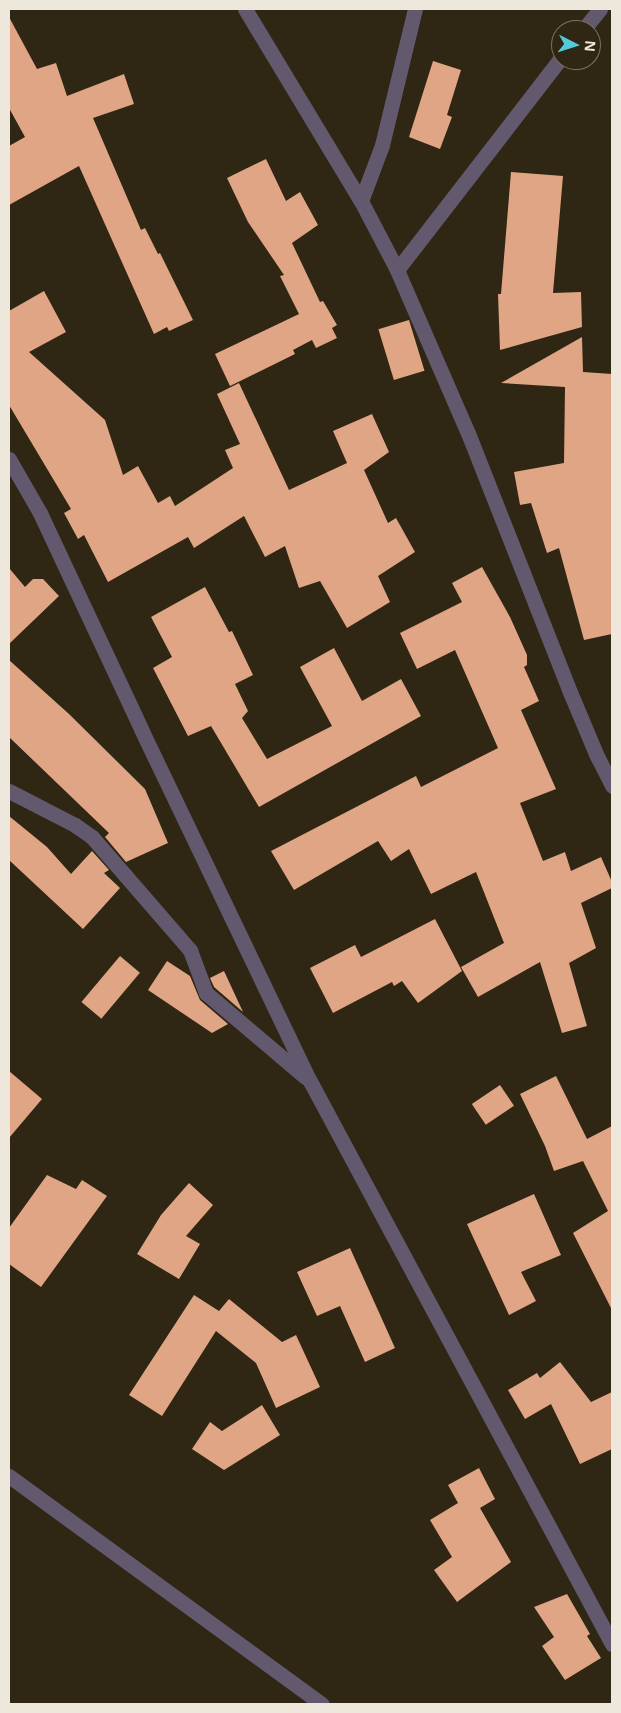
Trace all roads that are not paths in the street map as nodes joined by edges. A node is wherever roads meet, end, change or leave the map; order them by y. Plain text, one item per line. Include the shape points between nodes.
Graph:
1 (245, 9) edge
2 (415, 9) edge
3 (600, 9) edge
4 (591, 20) edge
5 (552, 70) edge
6 (361, 201) junction
7 (397, 270) junction
8 (9, 459) edge
9 (612, 786) edge
10 (9, 791) edge
11 (310, 1082) junction
12 (9, 1476) edge
13 (612, 1644) edge
14 (322, 1704) edge

1 - 6 street
2 - 6 street via 382,145
3 - 4 street
5 - 7 street
6 - 7 street
7 - 9 street via 468,433 573,701
8 - 11 street via 40,513
10 - 11 street via 92,837 190,950 206,993
11 - 13 street
12 - 14 street

